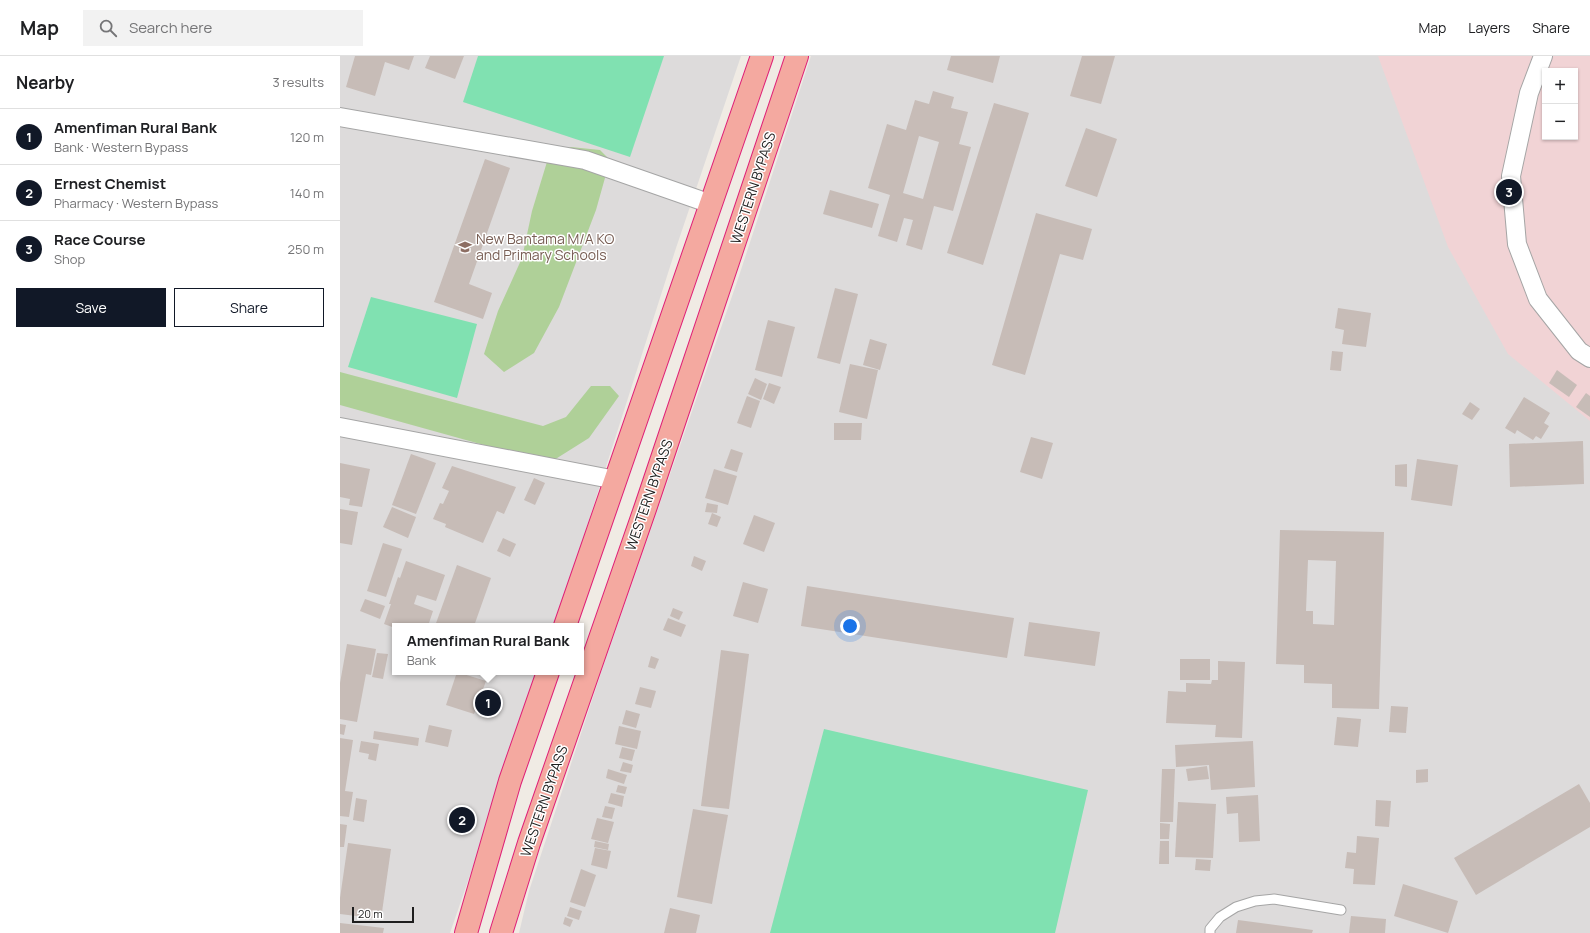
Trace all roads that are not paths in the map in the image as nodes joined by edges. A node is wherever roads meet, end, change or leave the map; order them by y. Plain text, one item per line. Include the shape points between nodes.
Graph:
1 (762, 56) edge
2 (797, 56) edge
3 (1543, 56) edge
4 (340, 117) edge
5 (711, 204) junction
6 (1590, 358) edge
7 (340, 427) edge
8 (616, 480) junction
9 (566, 623) edge
10 (547, 675) edge
11 (1341, 910) dead end
12 (466, 933) edge
13 (501, 933) edge
14 (1210, 933) edge

1 - 5 highway
2 - 13 highway, WESTERN BYPASS via 529,842
3 - 6 street via 1528,93 1511,176 1517,244 1538,299 1579,351
4 - 5 street via 585,160
5 - 8 highway
7 - 8 street
8 - 9 highway
10 - 12 highway via 510,781
11 - 14 lane via 1274,899 1255,901 1236,907 1220,917 1210,929

